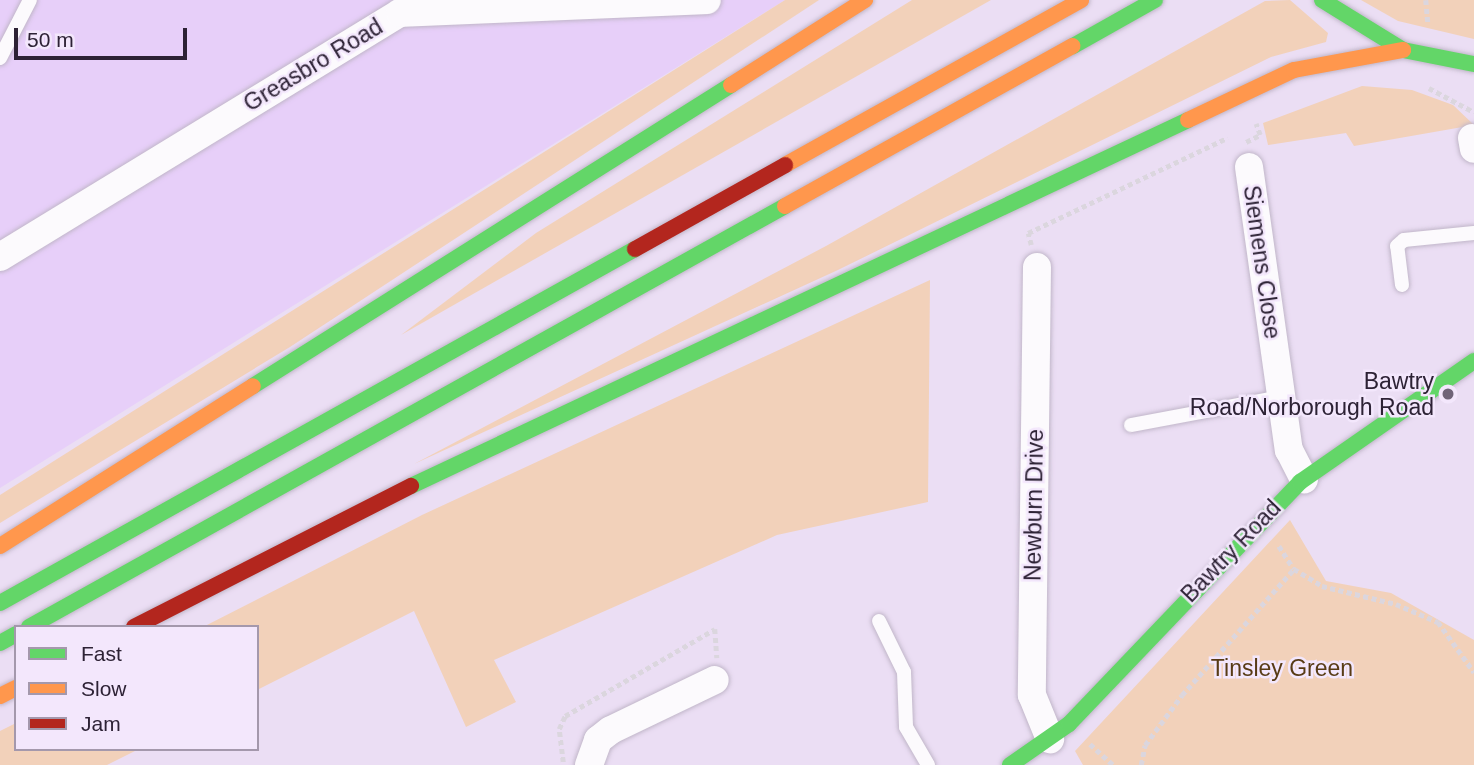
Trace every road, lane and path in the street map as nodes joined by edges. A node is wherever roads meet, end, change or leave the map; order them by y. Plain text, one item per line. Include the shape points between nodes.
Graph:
1 (30, 0) edge
2 (707, 0) edge
3 (866, 0) edge
4 (1081, 0) edge
5 (1155, 0) edge
6 (1322, 0) edge
7 (1426, 0) edge
8 (1434, 0) edge
9 (1431, 9) junction
10 (1428, 23) dead end
11 (1403, 50) junction
12 (0, 58) edge
13 (1474, 64) edge
14 (1249, 167) dead end
15 (1474, 233) edge
16 (0, 257) edge
17 (1037, 267) dead end
18 (1402, 285) dead end
19 (1474, 361) edge
20 (1281, 397) junction
21 (1131, 425) dead end
22 (1304, 479) junction
23 (1261, 517) junction
24 (0, 546) edge
25 (1294, 569) junction
26 (0, 603) edge
27 (879, 621) dead end
28 (33, 625) edge
29 (138, 625) edge
30 (1474, 672) edge
31 (715, 680) joint
32 (1050, 739) junction
33 (564, 765) edge
34 (589, 765) edge
35 (928, 765) edge
36 (1010, 765) edge
37 (1141, 765) edge

1 - 12 lane
2 - 16 street, Greasbro Road via 400,13
3 - 24 main road
4 - 26 main road
5 - 28 main road
6 - 11 main road
7 - 9 path
8 - 9 path
9 - 10 path
11 - 13 main road
11 - 29 main road via 1294,70 691,351
14 - 20 street, Siemens Close
15 - 18 lane via 1404,240 1397,246
17 - 32 street, Newburn Drive via 1032,695
19 - 22 main road, Bawtry Road
20 - 21 lane
20 - 22 street, Siemens Close via 1289,450
22 - 23 main road, Bawtry Road
23 - 25 path
23 - 32 main road, Bawtry Road
25 - 30 path via 1322,586 1396,604 1438,622
25 - 37 path via 1182,695 1144,745
27 - 35 lane via 904,672 906,727
31 - 33 path via 715,629 565,716 559,746
31 - 34 street via 611,730 598,740
32 - 36 main road, Bawtry Road

